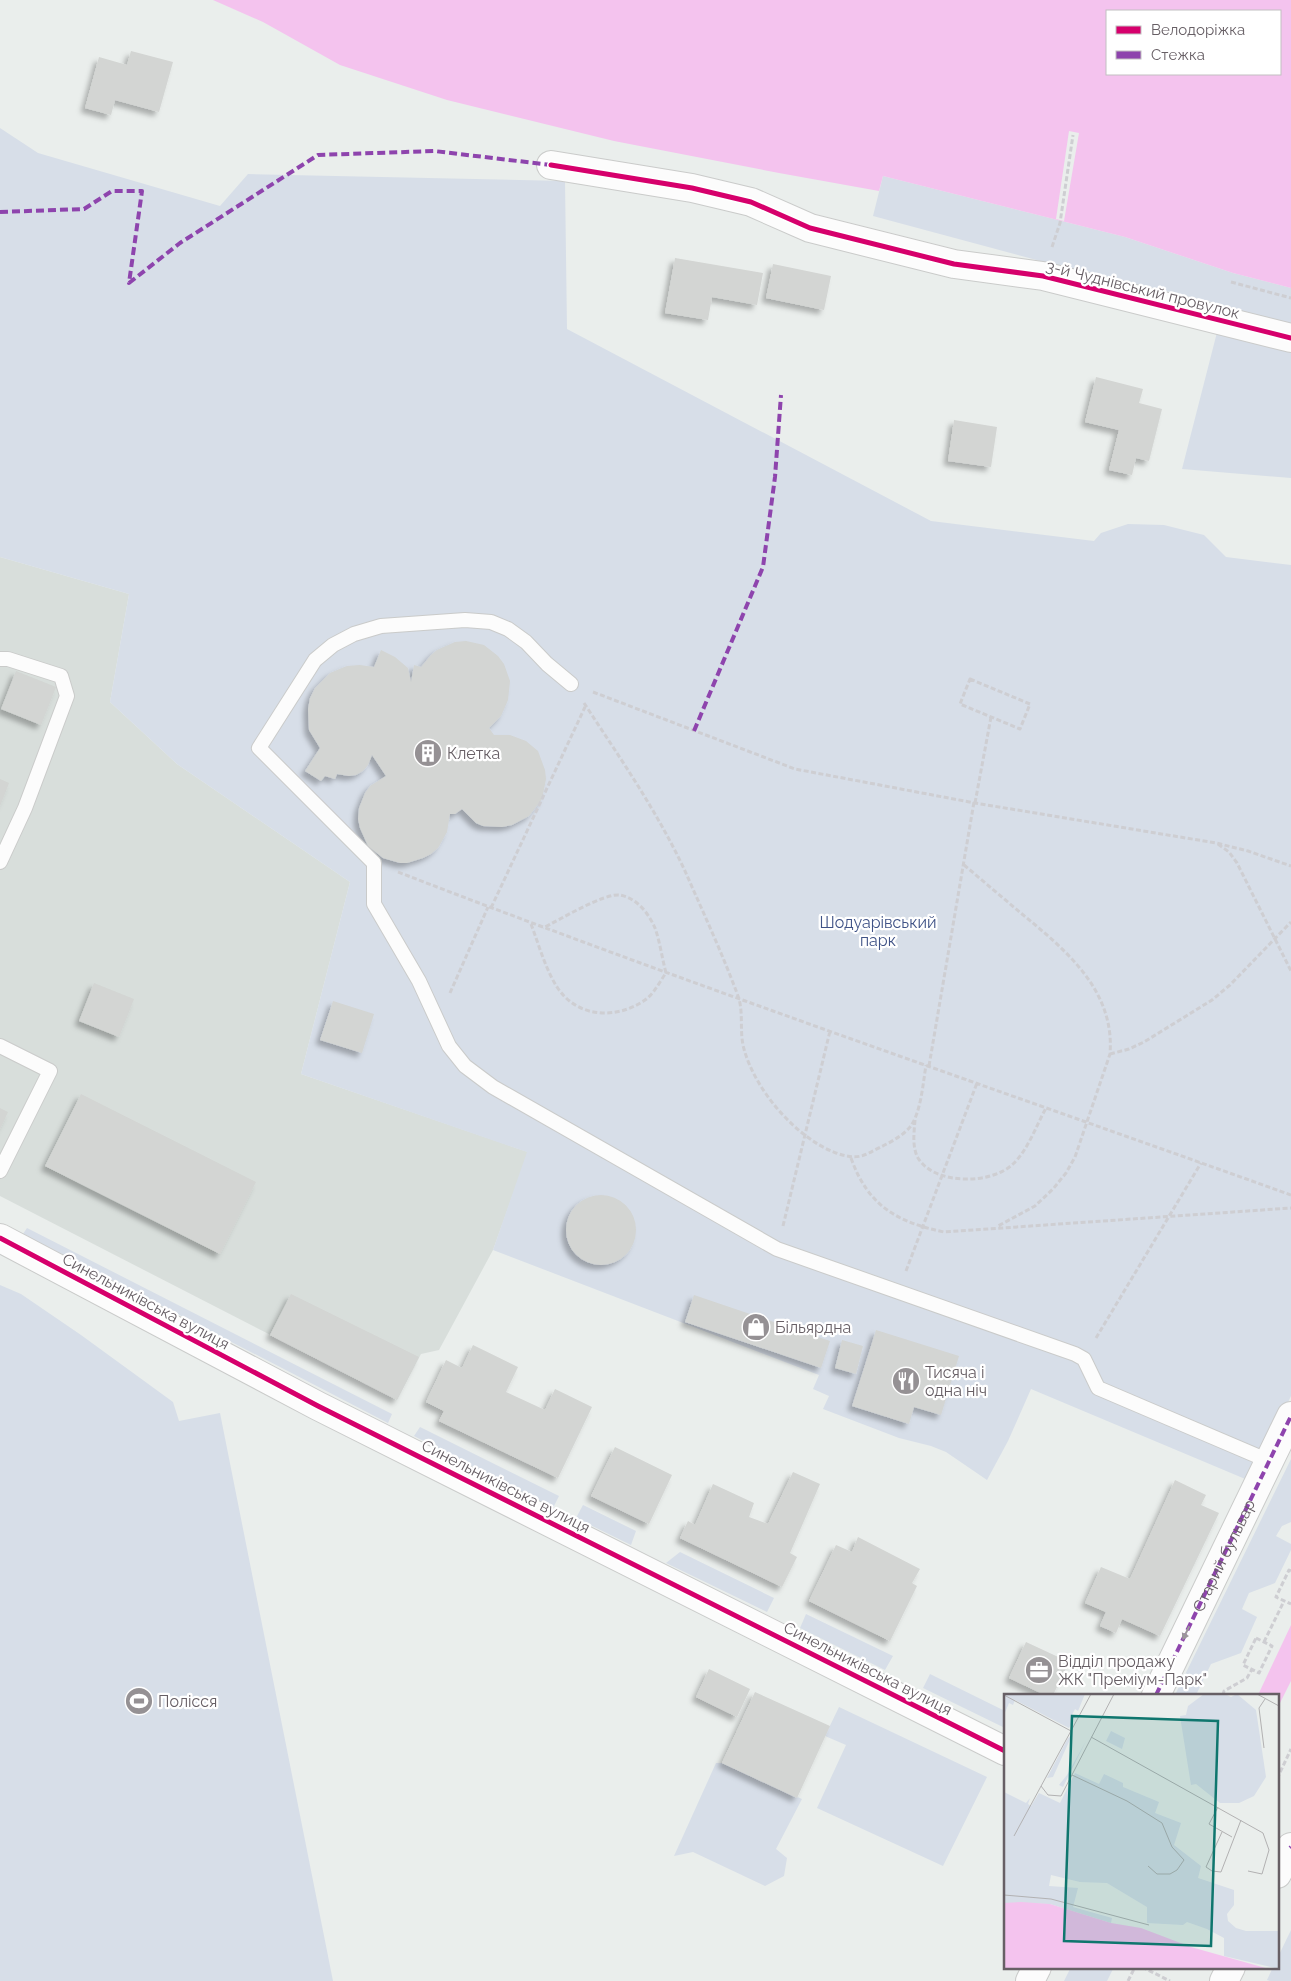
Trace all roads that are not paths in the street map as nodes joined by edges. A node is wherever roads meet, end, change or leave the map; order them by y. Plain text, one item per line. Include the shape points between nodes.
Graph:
1 (552, 165) dead end
2 (1291, 338) edge
3 (0, 659) edge
4 (571, 684) road end
5 (0, 862) edge
6 (0, 1046) edge
7 (0, 1171) edge
8 (0, 1238) edge
9 (1291, 1416) edge
10 (1269, 1460) junction
11 (1156, 1694) edge
12 (1004, 1750) edge
13 (1291, 1848) edge
14 (1278, 1872) edge
15 (1036, 1968) edge
16 (1230, 1968) edge
17 (1030, 1981) edge
18 (1224, 1981) edge

1 - 2 street, 3-й Чуднівський провулок via 692,188 751,202 810,228 954,264 1043,276
3 - 5 lane via 61,676 68,696 25,808
4 - 10 lane via 526,642 491,622 465,620 381,626 332,645 316,660 259,748 374,863 374,904 419,981 449,1046 465,1066 493,1087 777,1249 1075,1354 1084,1359 1098,1388
6 - 7 lane via 50,1071
8 - 12 street, Синельниківська вулиця via 318,1406
9 - 10 street, Старий бульвар
10 -> 11 street, Старий бульвар
13 - 14 street
15 - 17 street
16 - 18 street

